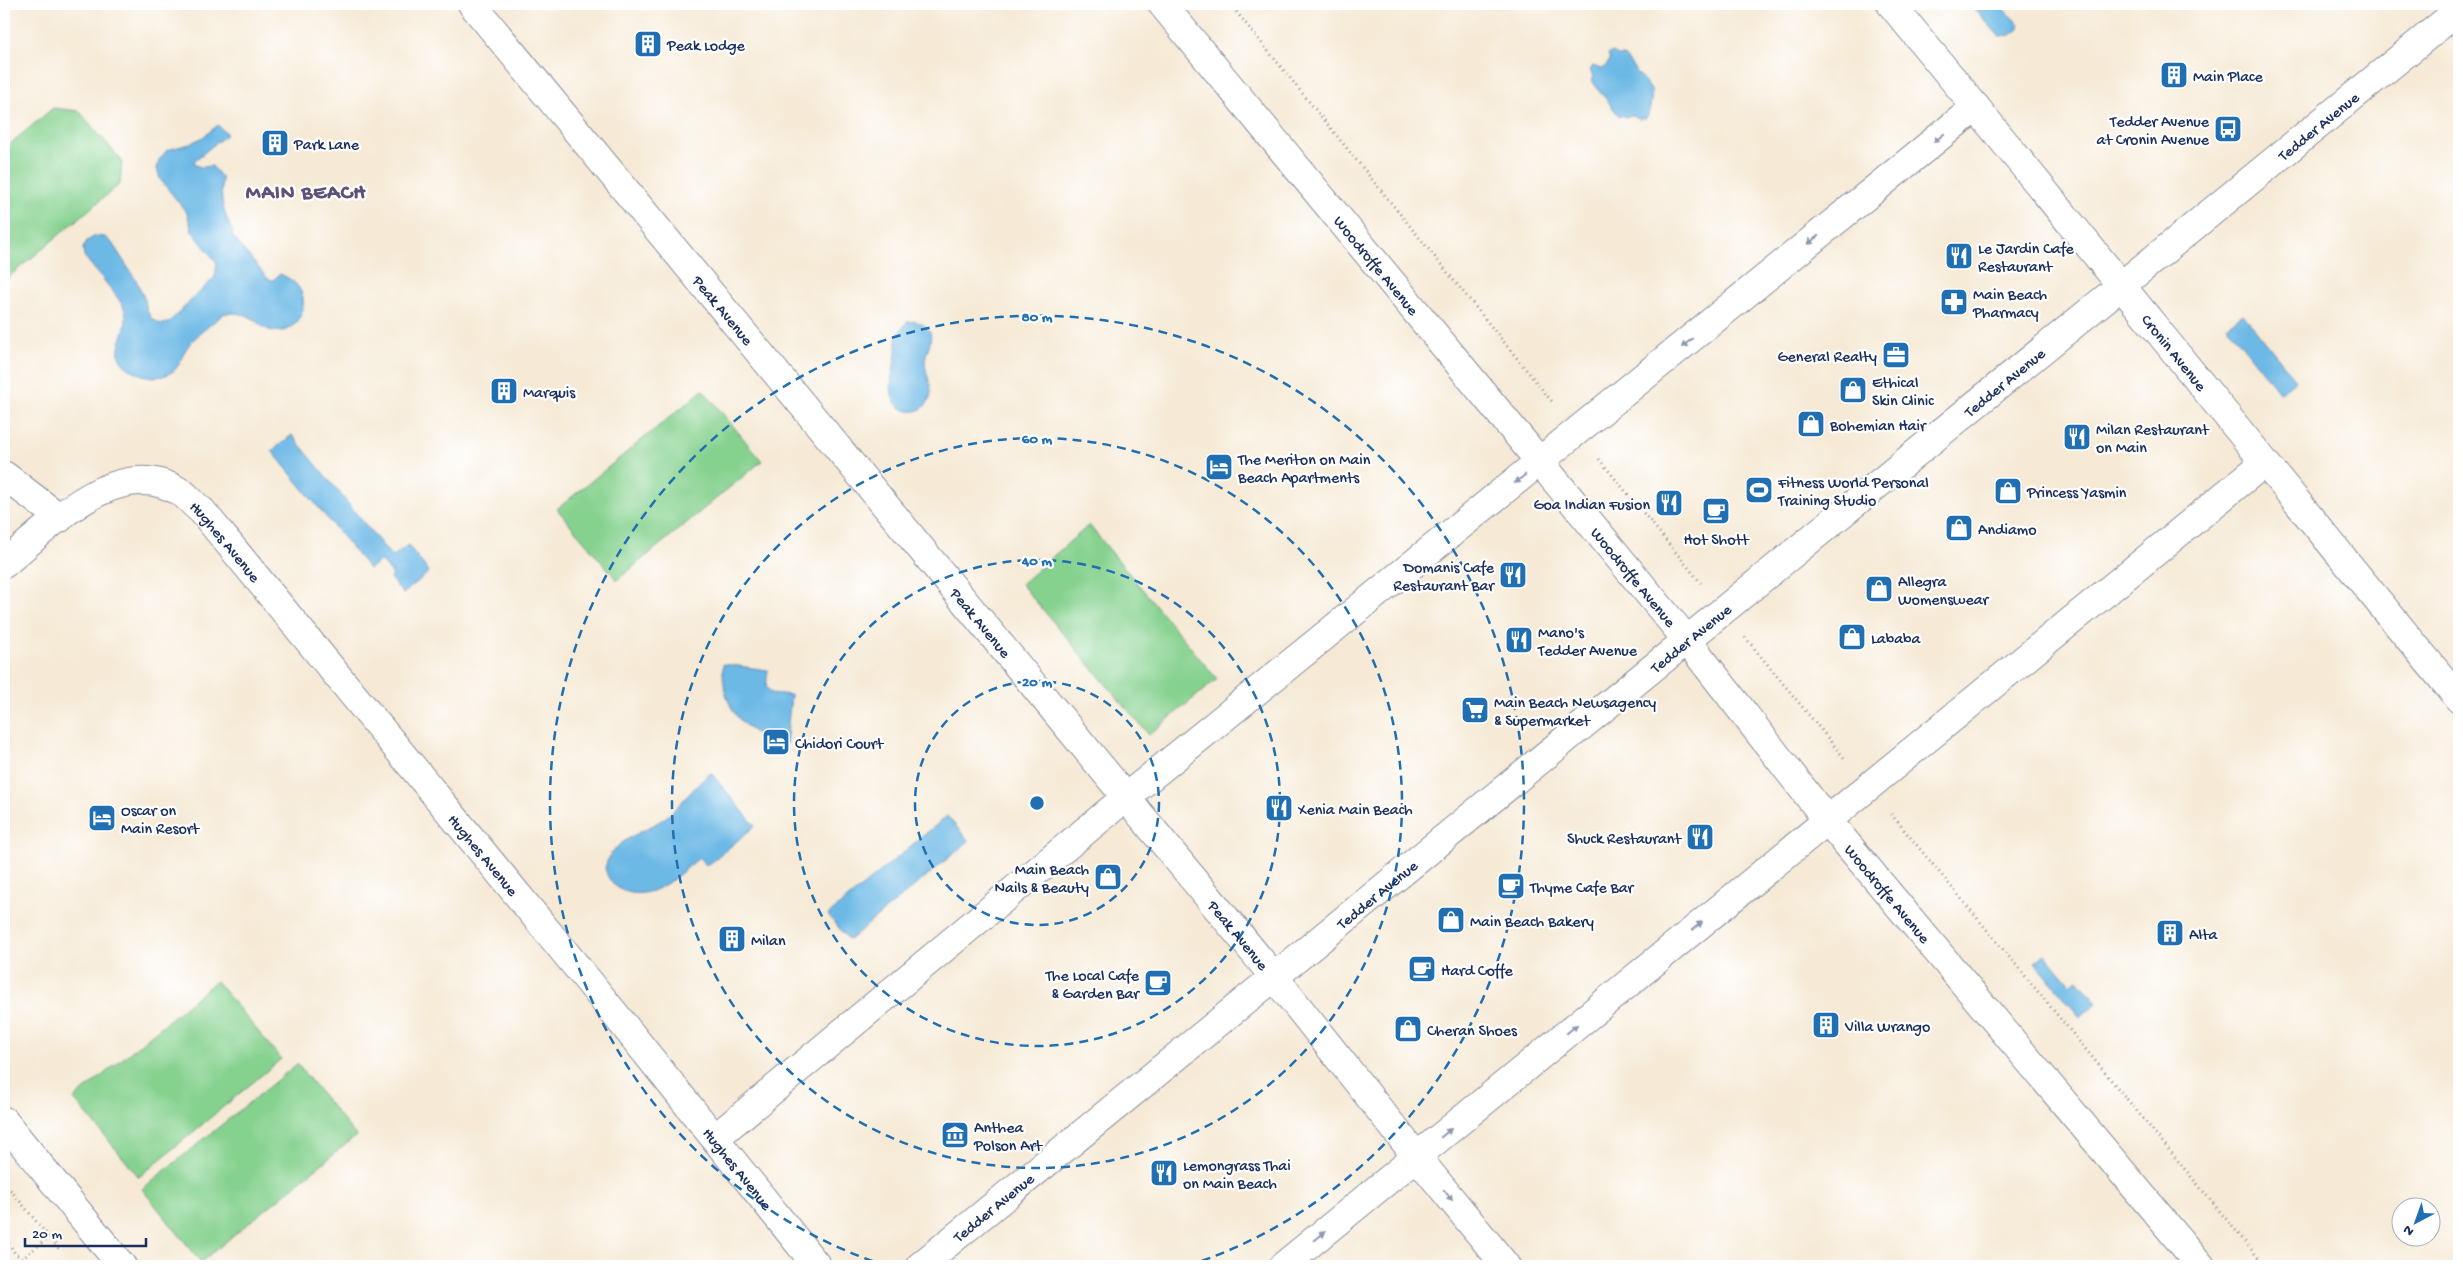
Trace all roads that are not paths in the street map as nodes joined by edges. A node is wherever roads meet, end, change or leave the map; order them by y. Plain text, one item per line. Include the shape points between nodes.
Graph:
1 (472, 4) edge
2 (1162, 4) edge
3 (1891, 4) edge
4 (2459, 10) edge
5 (1976, 107) junction
6 (2122, 284) junction
7 (1540, 462) junction
8 (2264, 463) junction
9 (4, 475) edge
10 (60, 518) junction
11 (4, 564) edge
12 (1686, 639) junction
13 (2459, 699) edge
14 (1125, 798) junction
15 (1828, 820) junction
16 (1275, 978) junction
17 (4, 1121) edge
18 (714, 1138) junction
19 (1416, 1158) junction
20 (122, 1266) edge
21 (818, 1266) edge
22 (920, 1266) edge
23 (1283, 1266) edge
24 (1506, 1266) edge
25 (2201, 1266) edge

1 - 14 street, Peak Avenue
2 - 7 street, Woodroffe Avenue
3 - 5 street, Cronin Avenue
4 - 6 street, Tedder Avenue
5 - 6 street, Cronin Avenue
5 -> 7 street
6 - 8 street, Cronin Avenue
6 - 12 street, Tedder Avenue
7 - 12 street, Woodroffe Avenue
7 -> 14 street
8 - 13 street, Cronin Avenue
8 - 15 street
9 - 10 street
10 - 11 street
10 - 18 street, Hughes Avenue via 104,488 125,481 165,486 182,493 202,512 440,800
12 - 15 street, Woodroffe Avenue
12 - 16 street, Tedder Avenue
14 - 16 street, Peak Avenue
14 - 18 street
19 -> 15 street
15 - 25 street, Woodroffe Avenue
16 - 19 street, Peak Avenue
16 - 22 street, Tedder Avenue
17 - 20 street
18 - 21 street, Hughes Avenue
23 -> 19 street
19 -> 24 street, Peak Avenue

